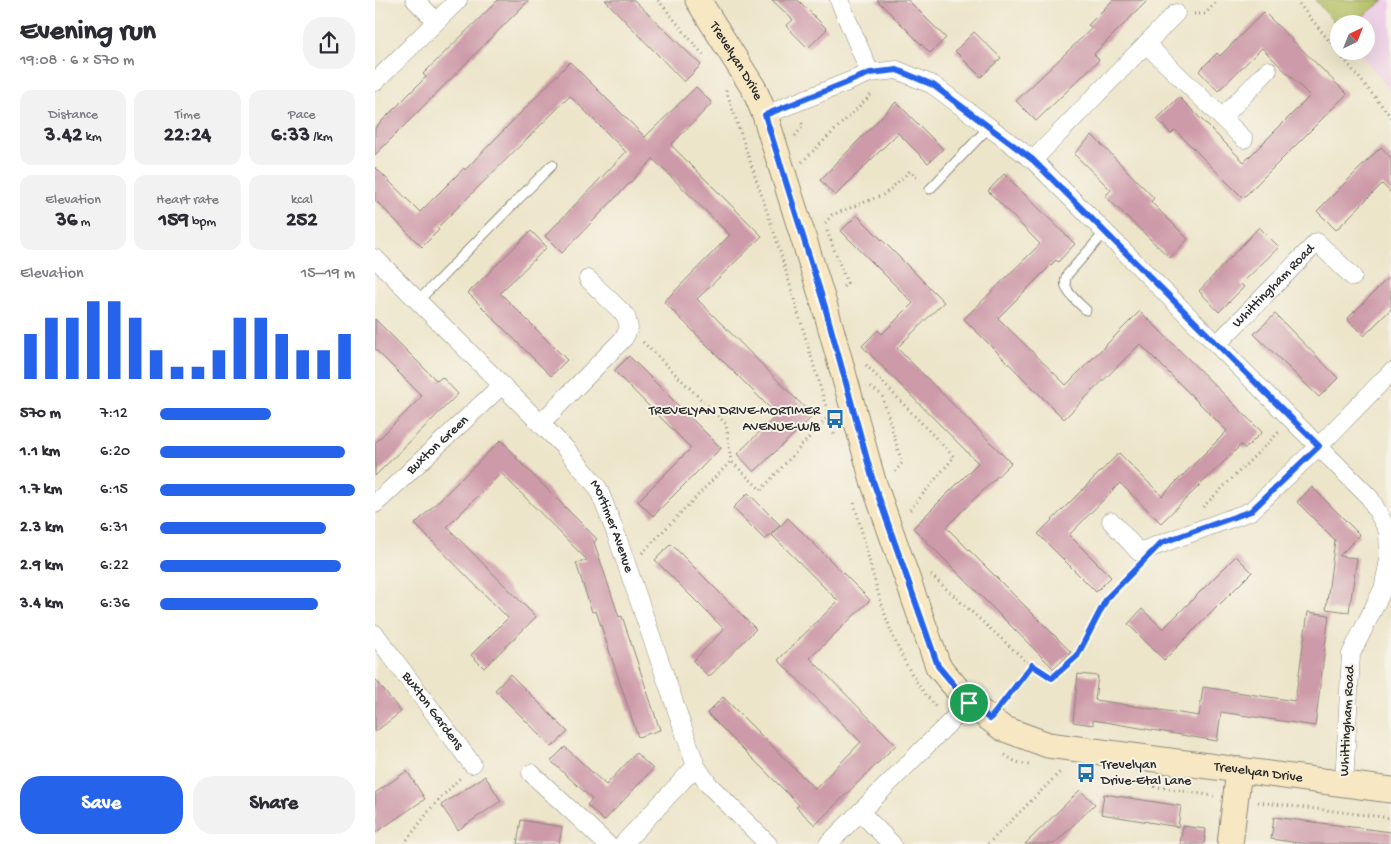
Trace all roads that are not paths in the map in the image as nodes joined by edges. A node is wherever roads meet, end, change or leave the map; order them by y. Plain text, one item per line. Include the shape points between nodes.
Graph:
1 (415, 0) edge
2 (458, 0) edge
3 (698, 0) edge
4 (839, 0) edge
5 (1176, 13) road end
6 (436, 21) junction
7 (1146, 44) junction
8 (1268, 70) dead end
9 (870, 73) junction
10 (375, 82) edge
11 (765, 115) junction
12 (1222, 118) junction
13 (990, 126) junction
14 (1244, 140) dead end
15 (1033, 160) junction
16 (552, 165) dead end
17 (930, 189) road end
18 (1105, 232) junction
19 (375, 258) edge
20 (1353, 277) dead end
21 (588, 278) dead end
22 (418, 301) junction
23 (1086, 310) dead end
24 (1217, 344) junction
25 (1391, 372) edge
26 (502, 386) junction
27 (540, 424) junction
28 (1319, 446) junction
29 (375, 504) edge
30 (1111, 521) dead end
31 (1387, 590) edge
32 (375, 634) edge
33 (969, 703) junction
34 (472, 764) road end
35 (696, 766) junction
36 (1239, 770) junction
37 (531, 773) dead end
38 (1344, 784) junction
39 (1391, 790) edge
40 (859, 812) junction
41 (607, 844) edge
42 (623, 844) edge
43 (768, 844) edge
44 (827, 844) edge
45 (892, 844) edge
46 (1230, 844) edge

1 - 6 street
2 - 6 street
3 - 11 street, Trevelyan Drive via 754,89
4 - 9 street
5 - 7 street
6 - 10 street
7 - 12 street
7 - 15 street
8 - 12 street
9 - 11 street, Whittingham Road
9 - 13 street, Whittingham Road via 897,70 933,85
11 - 33 street, Trevelyan Drive via 825,307 873,481 914,602 938,666
12 - 14 street
13 - 15 street, Whittingham Road
13 - 17 lane
15 - 18 street, Whittingham Road
16 - 22 lane
18 - 23 lane via 1067,274 1064,282
18 - 24 street, Whittingham Road
19 - 22 street, Mortimer Avenue
20 - 24 street, Whittingham Road via 1317,242
21 - 27 street via 626,316 629,328 625,338
22 - 26 street, Mortimer Avenue
24 - 28 street, Whittingham Road
25 - 28 street
26 - 27 street, Mortimer Avenue
26 - 29 street, Buxton Green
27 - 35 street, Mortimer Avenue via 598,488
28 - 30 street via 1251,511 1139,552
28 - 31 street, Whittingham Road via 1370,498 1387,531
31 - 38 street, Whittingham Road via 1351,654
32 - 34 street, Buxton Gardens
33 - 36 street, Trevelyan Drive via 1002,728 1048,745
33 - 40 street
35 - 42 street
35 - 43 street, Mortimer Avenue via 709,785
36 - 38 street, Trevelyan Drive
36 - 46 street
37 - 41 street
38 - 39 street, Trevelyan Drive
40 - 44 street
40 - 45 street

